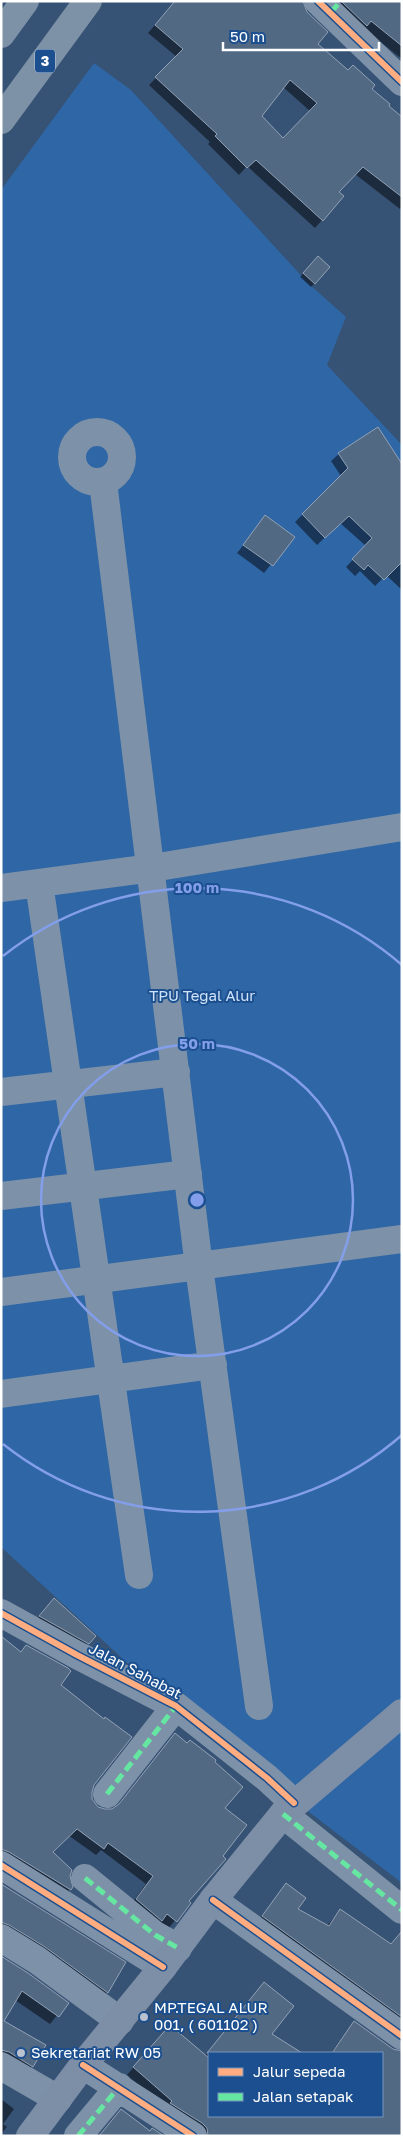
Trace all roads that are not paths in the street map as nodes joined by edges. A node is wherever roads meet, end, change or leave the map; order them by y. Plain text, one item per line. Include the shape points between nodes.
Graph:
1 (25, 1) edge
2 (88, 1) edge
3 (330, 5) edge
4 (1, 34) edge
5 (402, 82) edge
6 (1, 120) edge
7 (103, 482) dead end
8 (402, 827) edge
9 (152, 868) junction
10 (39, 883) junction
11 (1, 888) edge
12 (176, 1072) junction
13 (69, 1085) junction
14 (1, 1092) edge
15 (188, 1174) junction
16 (84, 1186) junction
17 (1, 1196) edge
18 (402, 1239) edge
19 (199, 1267) junction
20 (97, 1280) junction
21 (1, 1292) edge
22 (213, 1365) junction
23 (111, 1380) junction
24 (1, 1394) edge
25 (139, 1575) dead end
26 (1, 1613) edge
27 (176, 1706) junction
28 (259, 1706) dead end
29 (402, 1713) edge
30 (107, 1794) dead end
31 (295, 1819) junction
32 (1, 1865) edge
33 (85, 1878) dead end
34 (224, 1908) junction
35 (402, 1910) edge
36 (1, 1938) edge
37 (170, 1958) junction
38 (120, 2021) junction
39 (402, 2036) edge
40 (1, 2066) edge
41 (101, 2076) junction
42 (58, 2098) junction
43 (30, 2136) edge
44 (78, 2136) edge
45 (194, 2136) edge

1 - 4 highway
2 - 6 highway, 3
3 - 5 street
7 - 9 street
8 - 9 street
9 - 10 street
9 - 12 street
10 - 11 street
10 - 13 street
12 - 13 street
12 - 15 street
13 - 14 street
13 - 16 street
15 - 16 street
15 - 19 street
16 - 17 street
16 - 20 street
18 - 19 street
19 - 20 street
19 - 22 street
20 - 21 street
20 - 23 street
22 - 23 street
22 - 28 street
23 - 24 street
23 - 25 street
26 - 27 street, Jalan Sahabat
27 - 30 street
27 - 31 street, Jalan Sahabat via 267,1778
29 - 31 main road
31 - 34 main road
31 - 35 street, Jalan Sahabat
32 - 37 street
33 - 37 street via 155,1936
34 - 37 main road
34 - 39 street
36 - 38 street
37 - 38 main road
38 - 41 main road
40 - 42 street
41 - 42 main road
41 - 44 street
41 - 45 street
42 - 43 main road

